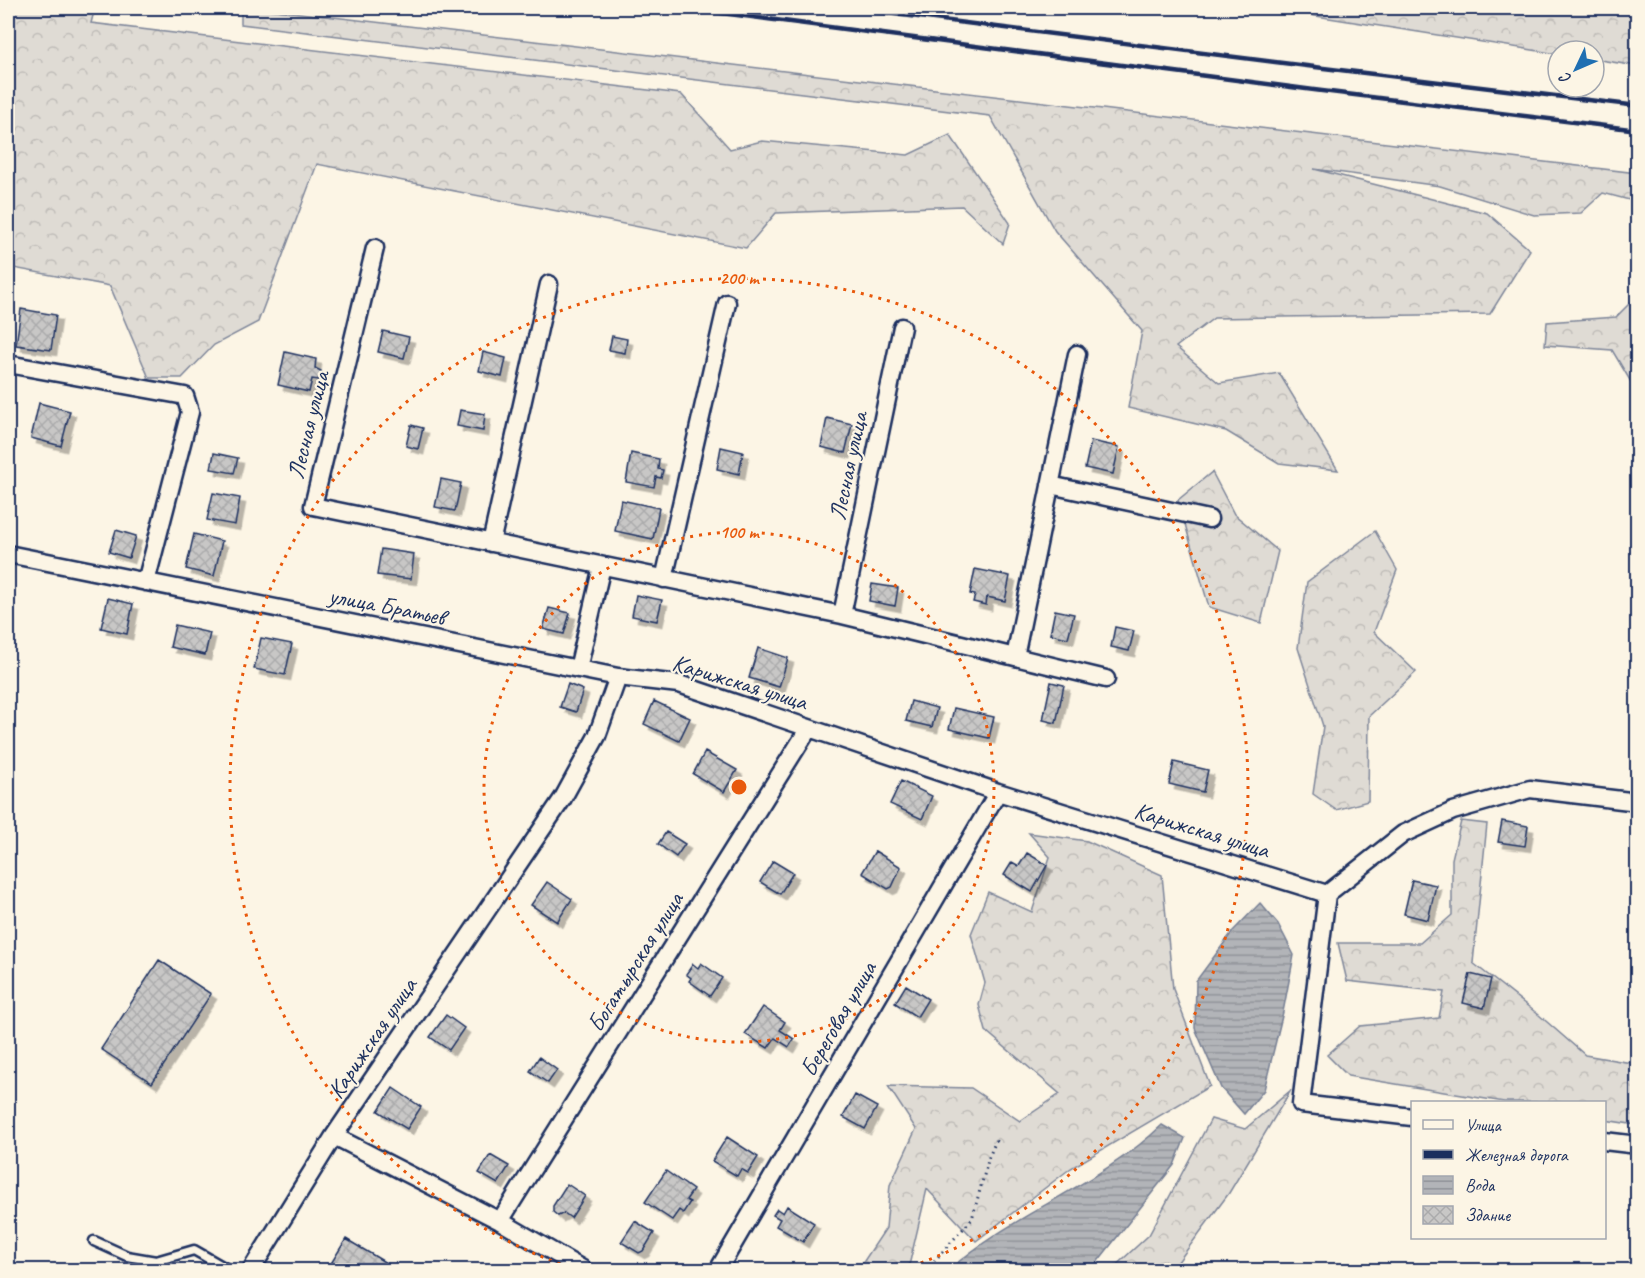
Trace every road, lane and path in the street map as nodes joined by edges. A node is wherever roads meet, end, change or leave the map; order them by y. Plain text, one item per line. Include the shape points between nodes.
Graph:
1 (375, 248) dead end
2 (549, 284) dead end
3 (727, 303) dead end
4 (902, 327) dead end
5 (1077, 354) dead end
6 (8, 364) edge
7 (1050, 485) junction
8 (1209, 519) dead end
9 (491, 543) junction
10 (8, 554) edge
11 (602, 566) junction
12 (664, 579) junction
13 (146, 582) junction
14 (842, 615) junction
15 (1015, 657) junction
16 (579, 669) junction
17 (618, 677) junction
18 (1106, 680) dead end
19 (809, 728) junction
20 (998, 792) junction
21 (1638, 802) edge
22 (1328, 894) junction
23 (1411, 1117) edge
24 (334, 1136) junction
25 (997, 1138) dead end
26 (1606, 1141) edge
27 (1638, 1145) edge
28 (500, 1221) junction
29 (94, 1240) dead end
30 (229, 1270) edge
31 (251, 1270) edge
32 (584, 1270) edge
33 (718, 1270) edge
34 (926, 1270) edge

1 - 9 street, Лесная улица via 313,506
2 - 9 street
3 - 12 street
4 - 14 street, Лесная улица
5 - 7 street
6 - 13 street via 185,396 190,412
7 - 8 street
7 - 15 street
9 - 11 street, Лесная улица
10 - 13 street, улица Братьев
11 - 12 street, Лесная улица
11 - 16 street
12 - 14 street, Лесная улица
13 - 16 street, улица Братьев
14 - 15 street, Лесная улица
15 - 18 street, Лесная улица
16 - 17 street, улица Братьев
17 - 19 street, Карижская улица via 679,684
17 - 24 street, Карижская улица via 597,736 563,798
19 - 20 street, Карижская улица
19 - 28 street, Богатырская улица
20 - 22 street, Карижская улица
20 - 33 street, Береговая улица
21 - 22 street via 1530,789 1453,811 1403,834
22 - 23 street via 1301,1104
24 - 28 street
24 - 31 street, Карижская улица
25 - 34 path via 972,1219
26 - 27 street
28 - 32 street
29 - 30 lane via 127,1256 156,1261 194,1250

